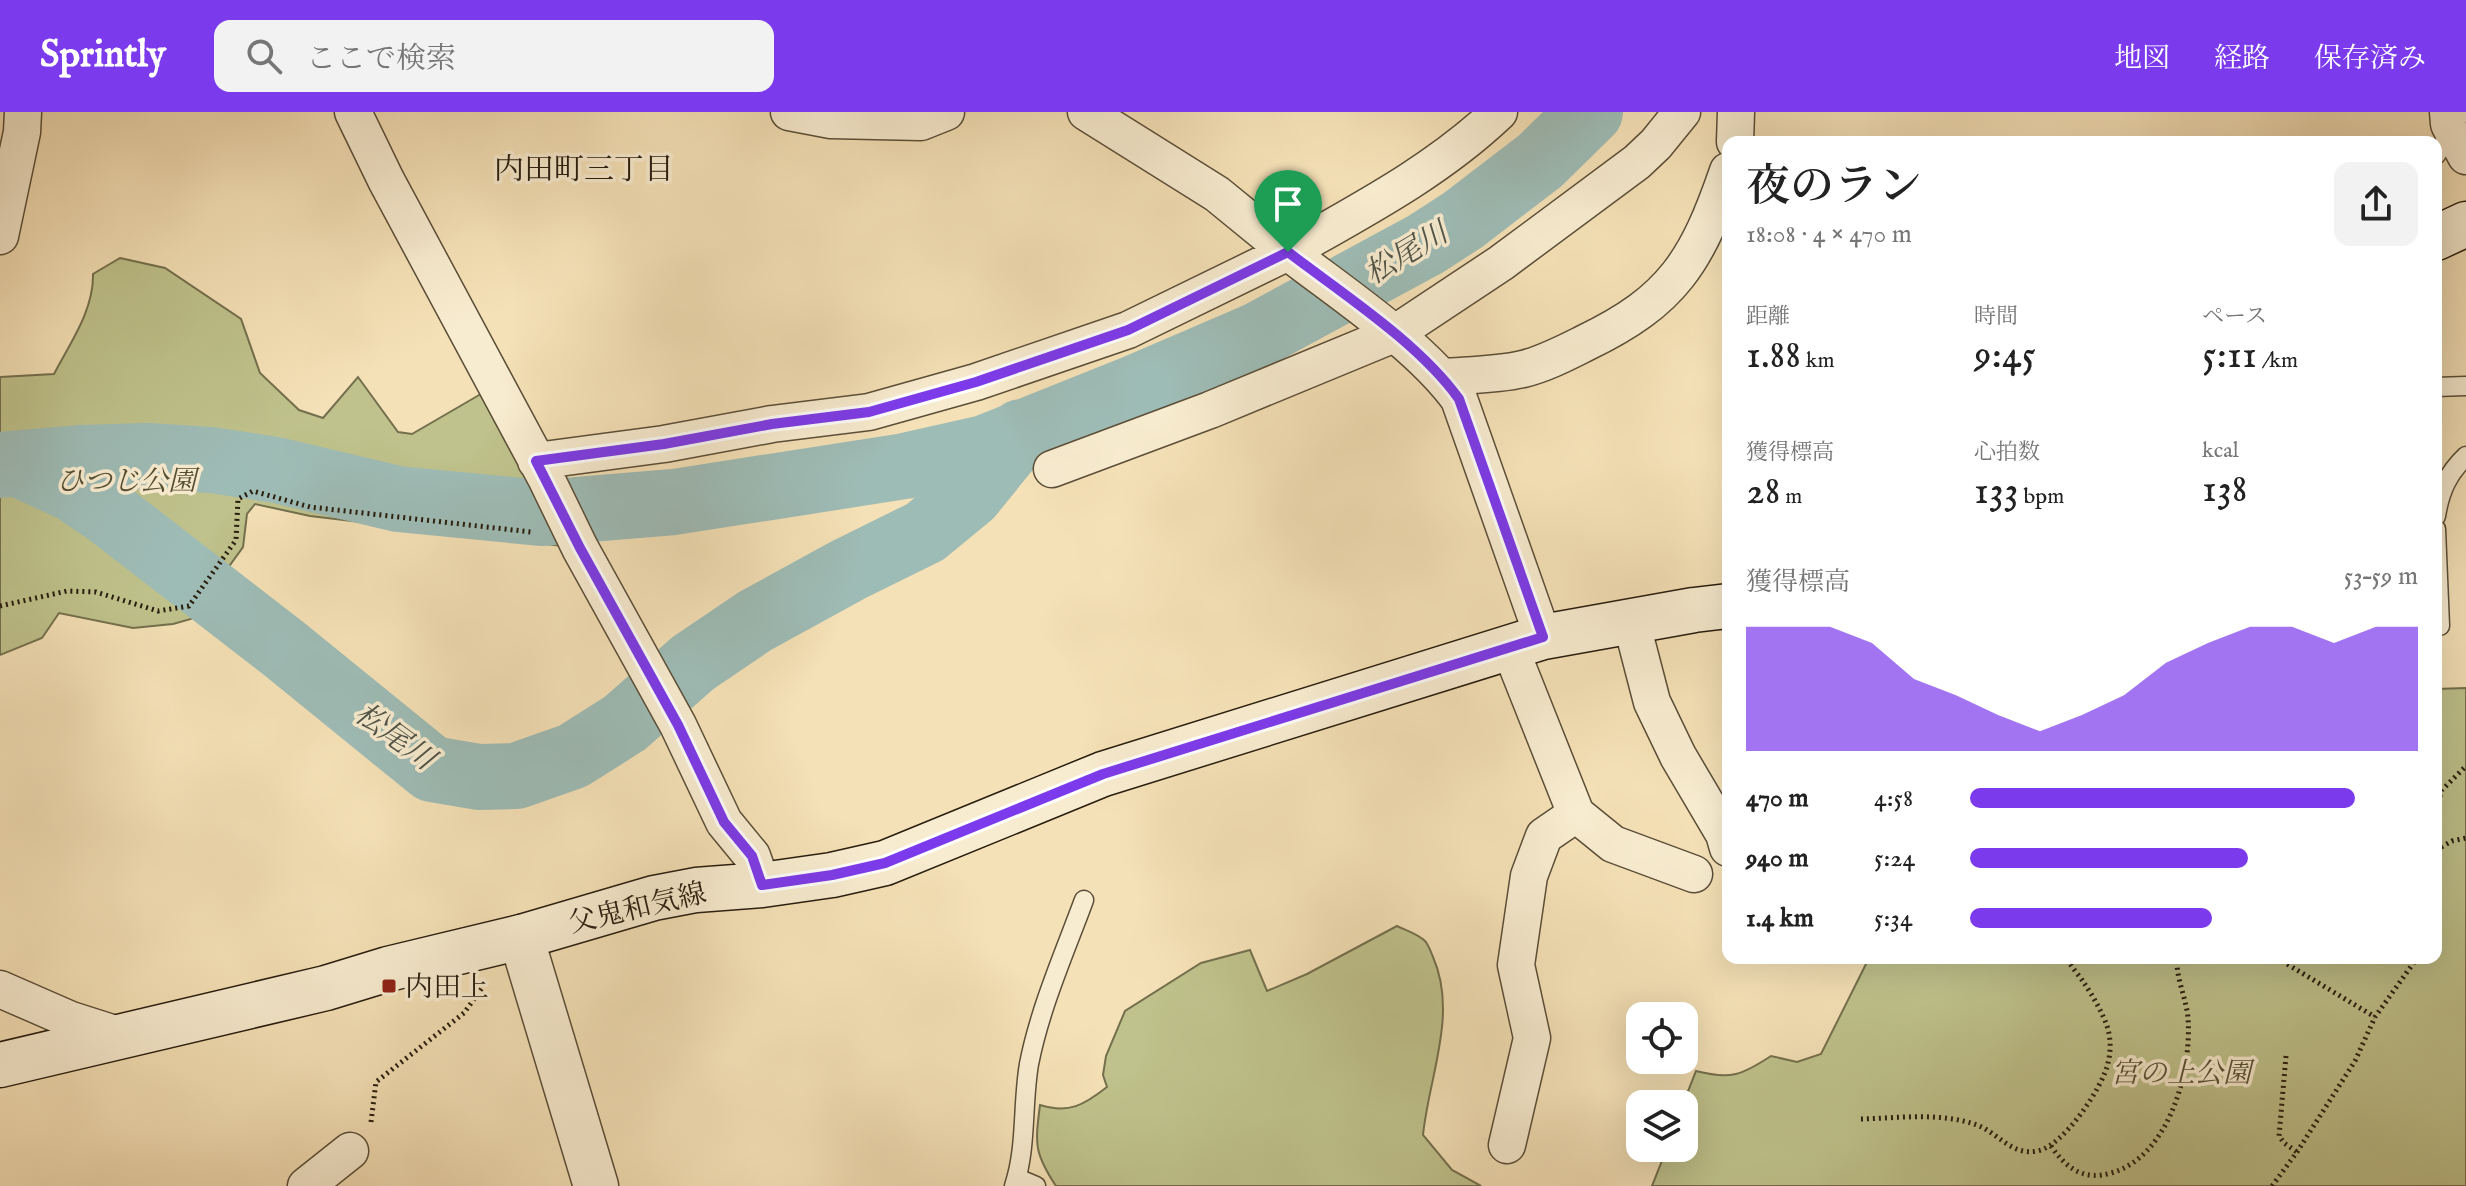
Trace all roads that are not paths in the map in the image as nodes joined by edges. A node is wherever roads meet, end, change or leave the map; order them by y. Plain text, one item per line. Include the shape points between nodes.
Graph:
1 (23, 112) edge
2 (353, 112) edge
3 (789, 112) edge
4 (946, 112) edge
5 (1086, 112) edge
6 (1499, 112) edge
7 (1682, 112) edge
8 (1736, 112) edge
9 (1735, 136) edge
10 (1722, 188) edge
11 (2466, 224) edge
12 (2442, 235) edge
13 (0, 236) edge
14 (1297, 259) junction
15 (1386, 329) junction
16 (1443, 377) junction
17 (2466, 386) edge
18 (2442, 387) edge
19 (2466, 456) edge
20 (1052, 469) dead end
21 (541, 470) junction
22 (2442, 489) edge
23 (1722, 607) edge
24 (1631, 621) junction
25 (1526, 643) junction
26 (1576, 814) junction
27 (1722, 831) edge
28 (1694, 874) dead end
29 (762, 885) junction
30 (1084, 900) dead end
31 (521, 937) junction
32 (0, 989) edge
33 (118, 1035) junction
34 (0, 1065) edge
35 (1507, 1145) dead end
36 (350, 1151) road end
37 (1015, 1182) edge
38 (306, 1186) edge
39 (596, 1186) edge
40 (1036, 1186) edge

1 - 13 street
2 - 21 street
3 - 4 street via 831,120 921,122
5 - 14 street via 1217,194
6 - 14 street via 1468,142
7 - 15 street via 1637,162 1501,263
8 - 9 street
10 - 16 street via 1687,266 1659,298 1618,328 1522,370
11 - 12 main road
14 - 15 street
14 - 21 street via 1128,330 869,412 772,424
15 - 16 street
15 - 20 street via 1210,410
16 - 25 street via 1459,399
17 - 18 lane
19 - 22 lane
21 - 29 street via 724,822 752,856
23 - 24 main road, 父鬼和気線
24 - 25 main road, 父鬼和気線
24 - 27 street via 1652,702
25 - 26 street
25 - 29 main road, 父鬼和気線 via 1103,774 885,863
26 - 28 street via 1613,844
26 - 35 street via 1544,836 1529,876 1516,965 1532,1038
29 - 31 main road, 父鬼和気線 via 654,898
30 - 37 lane via 1040,1019
31 - 33 main road, 父鬼和気線
31 - 39 main road
32 - 33 street
33 - 34 main road, 父鬼和気線
36 - 38 street
37 - 40 lane

